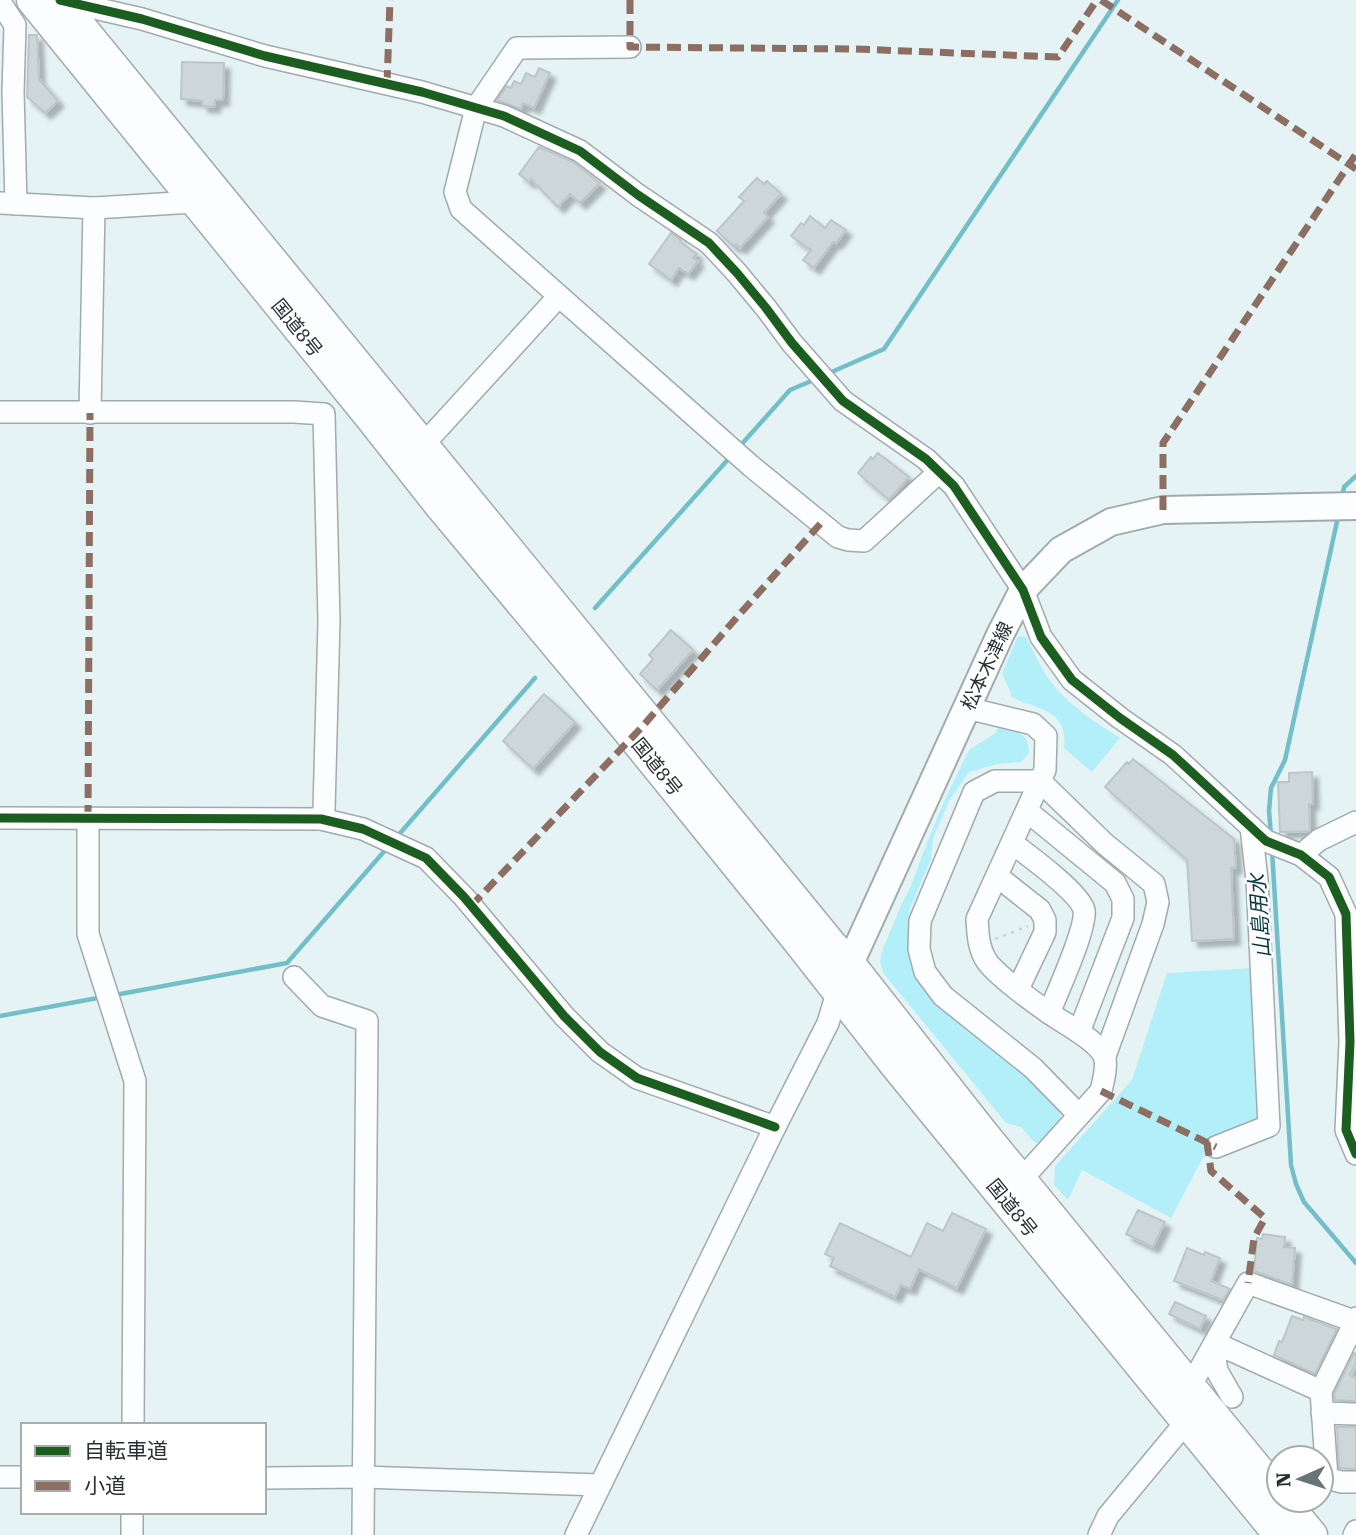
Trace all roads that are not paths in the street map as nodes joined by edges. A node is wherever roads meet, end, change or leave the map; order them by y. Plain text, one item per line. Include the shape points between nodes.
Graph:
1 (32, 0) edge
2 (60, 0) edge
3 (0, 2) edge
4 (142, 9) edge
5 (630, 47) dead end
6 (7, 49) edge
7 (476, 108) junction
8 (194, 202) junction
9 (8, 203) edge
10 (94, 208) junction
11 (559, 296) junction
12 (0, 412) edge
13 (90, 413) junction
14 (422, 445) junction
15 (939, 472) junction
16 (1343, 507) edge
17 (1023, 590) junction
18 (967, 708) junction
19 (1040, 781) junction
20 (1027, 811) junction
21 (0, 818) edge
22 (88, 819) junction
23 (321, 819) junction
24 (1356, 822) edge
25 (1251, 827) junction
26 (1012, 843) junction
27 (1301, 855) junction
28 (997, 876) junction
29 (850, 964) junction
30 (294, 977) dead end
31 (1018, 989) junction
32 (837, 993) junction
33 (1049, 1013) junction
34 (1079, 1032) junction
35 (1105, 1056) junction
36 (1079, 1115) junction
37 (775, 1128) junction
38 (1216, 1147) dead end
39 (1356, 1154) edge
40 (1021, 1180) junction
41 (1355, 1326) edge
42 (1219, 1345) junction
43 (1190, 1387) junction
44 (1321, 1391) junction
45 (1232, 1398) dead end
46 (1322, 1413) junction
47 (1356, 1414) edge
48 (133, 1423) edge
49 (1185, 1435) junction
50 (0, 1477) edge
51 (21, 1477) edge
52 (363, 1477) junction
53 (266, 1478) edge
54 (1265, 1478) edge
55 (1356, 1482) edge
56 (600, 1485) junction
57 (132, 1514) edge
58 (1295, 1514) edge
59 (132, 1535) edge
60 (363, 1535) edge
61 (576, 1535) edge
62 (1099, 1535) edge
63 (1279, 1535) edge
64 (1312, 1535) edge

1 - 8 highway, 国道8号
2 - 4 street
2 - 14 highway, 国道8号
3 - 6 street via 15,25
4 - 7 street via 265,56
5 - 7 street via 517,48
6 - 9 street via 13,92
7 - 11 street via 454,192 461,209
7 - 15 street via 580,151 709,243 843,401
8 - 10 street
8 - 32 highway, 国道8号
9 - 10 street
10 - 13 street
11 - 14 street
11 - 15 street via 734,452 838,537 864,541
12 - 13 street
13 - 23 street via 324,414 329,621
14 - 29 highway, 国道8号
15 - 17 street via 954,486
16 - 17 main road, 松本木津線 via 1163,510 1111,522 1061,550
17 - 18 main road, 松本木津線
17 - 25 street via 1041,637 1072,680 1173,755
18 - 19 street via 1032,724 1046,736 1045,770
18 - 29 main road, 松本木津線
19 - 20 street
19 - 35 street via 1154,884 1158,902 1153,924
19 - 36 street via 995,781 974,792 920,921 919,949 925,972 943,996 1033,1068
20 - 26 street
20 - 34 street via 1115,883 1123,899 1123,918
21 - 22 street
22 - 23 street
22 - 48 street via 88,934 135,1081
23 - 37 street via 363,829 426,858 564,1016 600,1052 637,1078
24 - 27 street via 1319,840
25 - 27 street via 1273,844
25 - 38 street via 1269,1126
26 - 28 street
26 - 33 street via 1073,893 1084,909 1083,927
27 - 39 street via 1329,877 1346,914 1350,1042 1346,1130
28 - 31 street via 977,919 979,945 987,962
28 - 31 street via 1040,910 1045,920 1045,932
29 - 32 main road, 松本木津線
29 - 40 highway, 国道8号
30 - 52 street via 322,1006 367,1021
31 - 33 street
32 - 37 street via 828,1023
32 - 49 highway, 国道8号
33 - 34 street
34 - 35 street
35 - 36 street via 1101,1091
36 - 40 street
37 - 56 street
40 - 43 highway, 国道8号
41 - 42 street via 1248,1283
41 - 44 street
42 - 43 street
42 - 44 street
42 - 45 street via 1217,1371
43 - 54 highway, 国道8号
44 - 46 street
46 - 47 street
46 - 55 street via 1327,1478
49 - 62 street via 1122,1499
49 - 63 highway, 国道8号
50 - 51 street
52 - 53 street
52 - 56 street
52 - 60 street
56 - 61 street
57 - 59 street
58 - 64 highway

